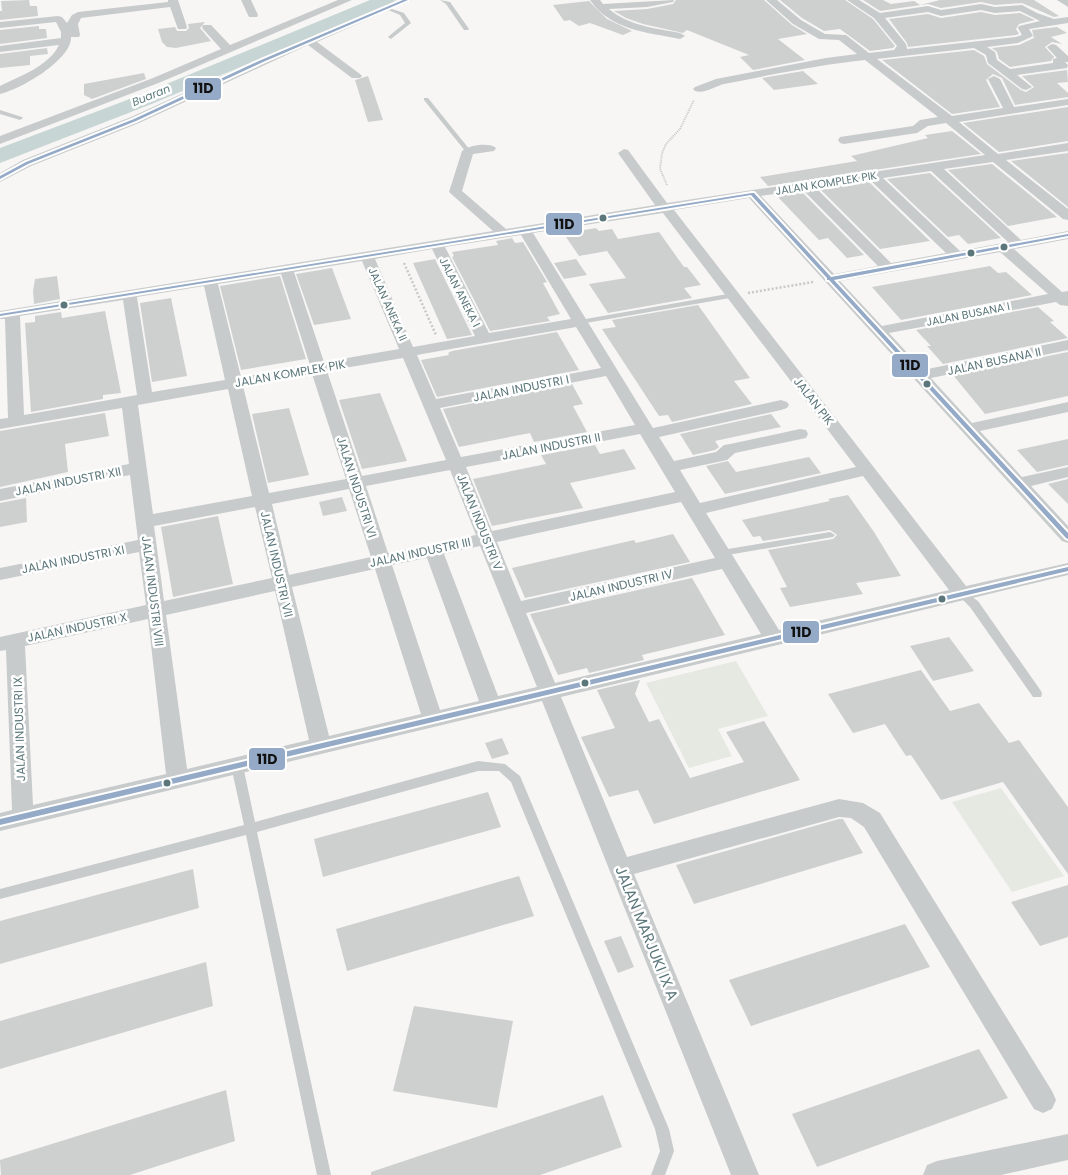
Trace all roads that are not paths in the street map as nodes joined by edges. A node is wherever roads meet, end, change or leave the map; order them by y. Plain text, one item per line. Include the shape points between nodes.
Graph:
1 (246, 0) edge
2 (347, 0) edge
3 (406, 0) edge
4 (443, 0) edge
5 (669, 0) edge
6 (771, 0) edge
7 (852, 0) edge
8 (1062, 0) edge
9 (174, 2) edge
10 (81, 3) dead end
11 (597, 4) edge
12 (1068, 4) edge
13 (388, 8) junction
14 (78, 15) junction
15 (253, 15) dead end
16 (878, 16) junction
17 (1068, 20) edge
18 (1052, 22) junction
19 (0, 25) edge
20 (182, 26) dead end
21 (207, 27) dead end
22 (466, 29) dead end
23 (680, 36) dead end
24 (390, 37) dead end
25 (70, 38) junction
26 (310, 42) junction
27 (978, 46) junction
28 (1052, 47) dead end
29 (0, 49) edge
30 (229, 50) junction
31 (898, 52) junction
32 (869, 56) junction
33 (1065, 68) edge
34 (39, 69) junction
35 (1008, 73) junction
36 (9, 74) dead end
37 (356, 76) dead end
38 (994, 79) dead end
39 (1026, 87) dead end
40 (699, 89) road end
41 (0, 91) edge
42 (426, 99) dead end
43 (1068, 102) edge
44 (101, 103) junction
45 (1010, 110) junction
46 (0, 112) edge
47 (127, 116) junction
48 (20, 118) dead end
49 (949, 120) junction
50 (0, 140) edge
51 (844, 140) dead end
52 (490, 148) dead end
53 (1065, 150) edge
54 (468, 151) junction
55 (624, 153) dead end
56 (996, 158) junction
57 (934, 167) junction
58 (873, 176) junction
59 (0, 178) edge
60 (806, 186) junction
61 (752, 194) junction
62 (670, 208) junction
63 (1068, 216) edge
64 (525, 231) junction
65 (504, 234) junction
66 (1068, 235) edge
67 (1018, 244) junction
68 (437, 245) junction
69 (1003, 247) junction
70 (368, 256) junction
71 (956, 256) junction
72 (888, 268) junction
73 (286, 269) junction
74 (830, 279) junction
75 (210, 282) junction
76 (130, 294) junction
77 (733, 295) junction
78 (1065, 299) edge
79 (6, 314) edge
80 (580, 322) junction
81 (878, 331) junction
82 (484, 339) junction
83 (1068, 345) edge
84 (410, 352) junction
85 (319, 368) junction
86 (610, 371) junction
87 (919, 376) junction
88 (234, 383) junction
89 (137, 400) junction
90 (431, 405) junction
91 (782, 405) dead end
92 (1068, 407) edge
93 (16, 421) junction
94 (0, 424) edge
95 (968, 429) junction
96 (647, 431) junction
97 (800, 434) dead end
98 (456, 464) junction
99 (137, 468) junction
100 (669, 468) junction
101 (867, 470) junction
102 (1068, 472) edge
103 (356, 482) junction
104 (1019, 484) junction
105 (686, 494) junction
106 (0, 495) edge
107 (262, 500) junction
108 (695, 510) junction
109 (144, 522) junction
110 (830, 535) dead end
111 (1068, 537) edge
112 (486, 538) junction
113 (147, 544) junction
114 (433, 550) junction
115 (724, 557) junction
116 (381, 561) junction
117 (1068, 569) edge
118 (0, 574) edge
119 (282, 582) junction
120 (991, 587) joint
121 (962, 594) junction
122 (515, 609) junction
123 (155, 610) junction
124 (774, 639) junction
125 (8, 642) edge
126 (549, 692) junction
127 (1037, 694) dead end
128 (491, 706) junction
129 (433, 720) junction
130 (321, 746) junction
131 (237, 766) junction
132 (178, 780) junction
133 (23, 816) junction
134 (0, 822) edge
135 (249, 829) junction
136 (621, 868) junction
137 (0, 894) edge
138 (1043, 1100) dead end
139 (1068, 1146) edge
140 (324, 1175) edge
141 (658, 1175) edge
142 (746, 1175) edge
143 (938, 1175) edge

1 - 15 street
2 - 30 street
3 - 13 street
4 - 22 lane
5 - 11 street via 647,4
6 - 32 street via 797,22 823,37 842,37
7 - 16 street
8 - 12 street
9 - 14 street
9 - 20 street
10 - 14 street
11 - 23 street via 624,24
13 - 24 lane via 402,14 408,24
13 - 26 street
14 - 25 street via 75,16
16 - 18 street via 928,9 941,13 981,7 995,10 1022,8
16 - 31 street via 902,46
17 - 18 street
18 - 27 street via 1023,28 1028,36 1024,38
19 - 25 street via 58,19
21 - 30 street
25 - 29 street
25 - 34 street via 54,60
26 - 37 street
26 - 47 street
27 - 31 street
27 - 35 street
28 - 33 street via 1065,59 1057,61
30 - 44 street
31 - 32 street
32 - 40 street via 808,64 716,82
32 - 49 street
33 - 35 street
34 - 36 street
34 - 41 street
35 - 39 street
38 - 45 street
42 - 54 lane
43 - 45 street
44 - 47 street
44 - 50 street
45 - 49 street
46 - 48 lane
47 - 59 street
49 - 51 street via 924,123 917,129
49 - 56 street
52 - 54 street
53 - 56 street, JALAN KOMPLEK PIK
54 - 65 street via 455,192
55 - 62 street, JALAN PIK
56 - 57 street, JALAN KOMPLEK PIK
56 - 63 street
57 - 58 street, JALAN KOMPLEK PIK
57 - 67 street
58 - 60 street, JALAN KOMPLEK PIK
58 - 71 street
60 - 61 street, JALAN KOMPLEK PIK
60 - 72 street
61 - 62 street, JALAN KOMPLEK PIK
61 - 74 street
62 - 64 street, JALAN KOMPLEK PIK
62 - 77 street, JALAN PIK
64 - 65 street, JALAN KOMPLEK PIK
64 - 80 street
65 - 68 street, JALAN KOMPLEK PIK
66 - 67 street
67 - 69 street
68 - 70 street, JALAN KOMPLEK PIK
68 - 82 street, JALAN ANEKA I
69 - 71 street
69 - 78 street
70 - 73 street, JALAN KOMPLEK PIK
70 - 84 street, JALAN ANEKA II
71 - 72 street
72 - 74 street
73 - 75 street, JALAN KOMPLEK PIK
73 - 85 street, JALAN INDUSTRI VI
74 - 81 street
75 - 76 street, JALAN KOMPLEK PIK
75 - 88 street, JALAN INDUSTRI VII
76 - 79 street, JALAN KOMPLEK PIK
76 - 89 street, JALAN INDUSTRI VIII
77 - 80 lane
77 - 101 street, JALAN PIK
78 - 81 street, JALAN BUSANA I
79 - 93 street
80 - 82 street, JALAN KOMPLEK PIK
80 - 86 street
81 - 87 street
82 - 84 street, JALAN KOMPLEK PIK
83 - 87 street, JALAN BUSANA II
84 - 85 street, JALAN KOMPLEK PIK
84 - 90 street, JALAN INDUSTRI V
85 - 88 street, JALAN KOMPLEK PIK
85 - 103 street, JALAN INDUSTRI VI
86 - 90 street, JALAN INDUSTRI I
86 - 96 street
87 - 95 street
88 - 89 street, JALAN KOMPLEK PIK
88 - 107 street, JALAN INDUSTRI VII
89 - 93 street, JALAN KOMPLEK PIK
89 - 99 street, JALAN INDUSTRI VIII
90 - 98 street, JALAN INDUSTRI V
91 - 96 street, JALAN INDUSTRI II
92 - 95 street
93 - 94 street, JALAN KOMPLEK PIK
95 - 104 street
96 - 98 street, JALAN INDUSTRI II
96 - 100 street
97 - 100 street via 730,449 721,456
98 - 103 street
98 - 112 street, JALAN INDUSTRI V
99 - 106 street, JALAN INDUSTRI XII
99 - 109 street, JALAN INDUSTRI VIII
100 - 105 street
101 - 108 street
101 - 121 street, JALAN PIK
102 - 104 street
103 - 107 street
103 - 116 street, JALAN INDUSTRI VI
104 - 111 street
105 - 108 street
105 - 112 street, JALAN INDUSTRI III
107 - 109 street
107 - 119 street, JALAN INDUSTRI VII
108 - 115 street
109 - 113 street, JALAN INDUSTRI VIII
110 - 115 lane
112 - 114 street, JALAN INDUSTRI III
112 - 122 street, JALAN INDUSTRI V
113 - 118 street, JALAN INDUSTRI XI
113 - 123 street, JALAN INDUSTRI VIII
114 - 116 street, JALAN INDUSTRI III
114 - 128 street
115 - 122 street, JALAN INDUSTRI IV
115 - 124 street
116 - 119 street, JALAN INDUSTRI III
116 - 129 street, JALAN INDUSTRI VI
117 - 120 street
119 - 123 street, JALAN INDUSTRI III
119 - 130 street, JALAN INDUSTRI VII
120 - 121 street
121 - 124 street
121 - 127 lane via 974,604
122 - 126 street, JALAN INDUSTRI V
123 - 125 street, JALAN INDUSTRI X
123 - 132 street, JALAN INDUSTRI VIII
124 - 126 street
125 - 133 street, JALAN INDUSTRI IX
126 - 128 street
126 - 136 street, JALAN MARJUKI IX A
128 - 129 street
129 - 130 street
130 - 131 street
131 - 132 street
131 - 135 lane
132 - 133 street
133 - 134 street
135 - 137 lane
135 - 140 lane
135 - 141 lane via 478,766 501,767 516,779 662,1129 667,1150
136 - 138 street via 839,808 855,810 872,820
136 - 142 street, JALAN MARJUKI IX A
139 - 143 street

